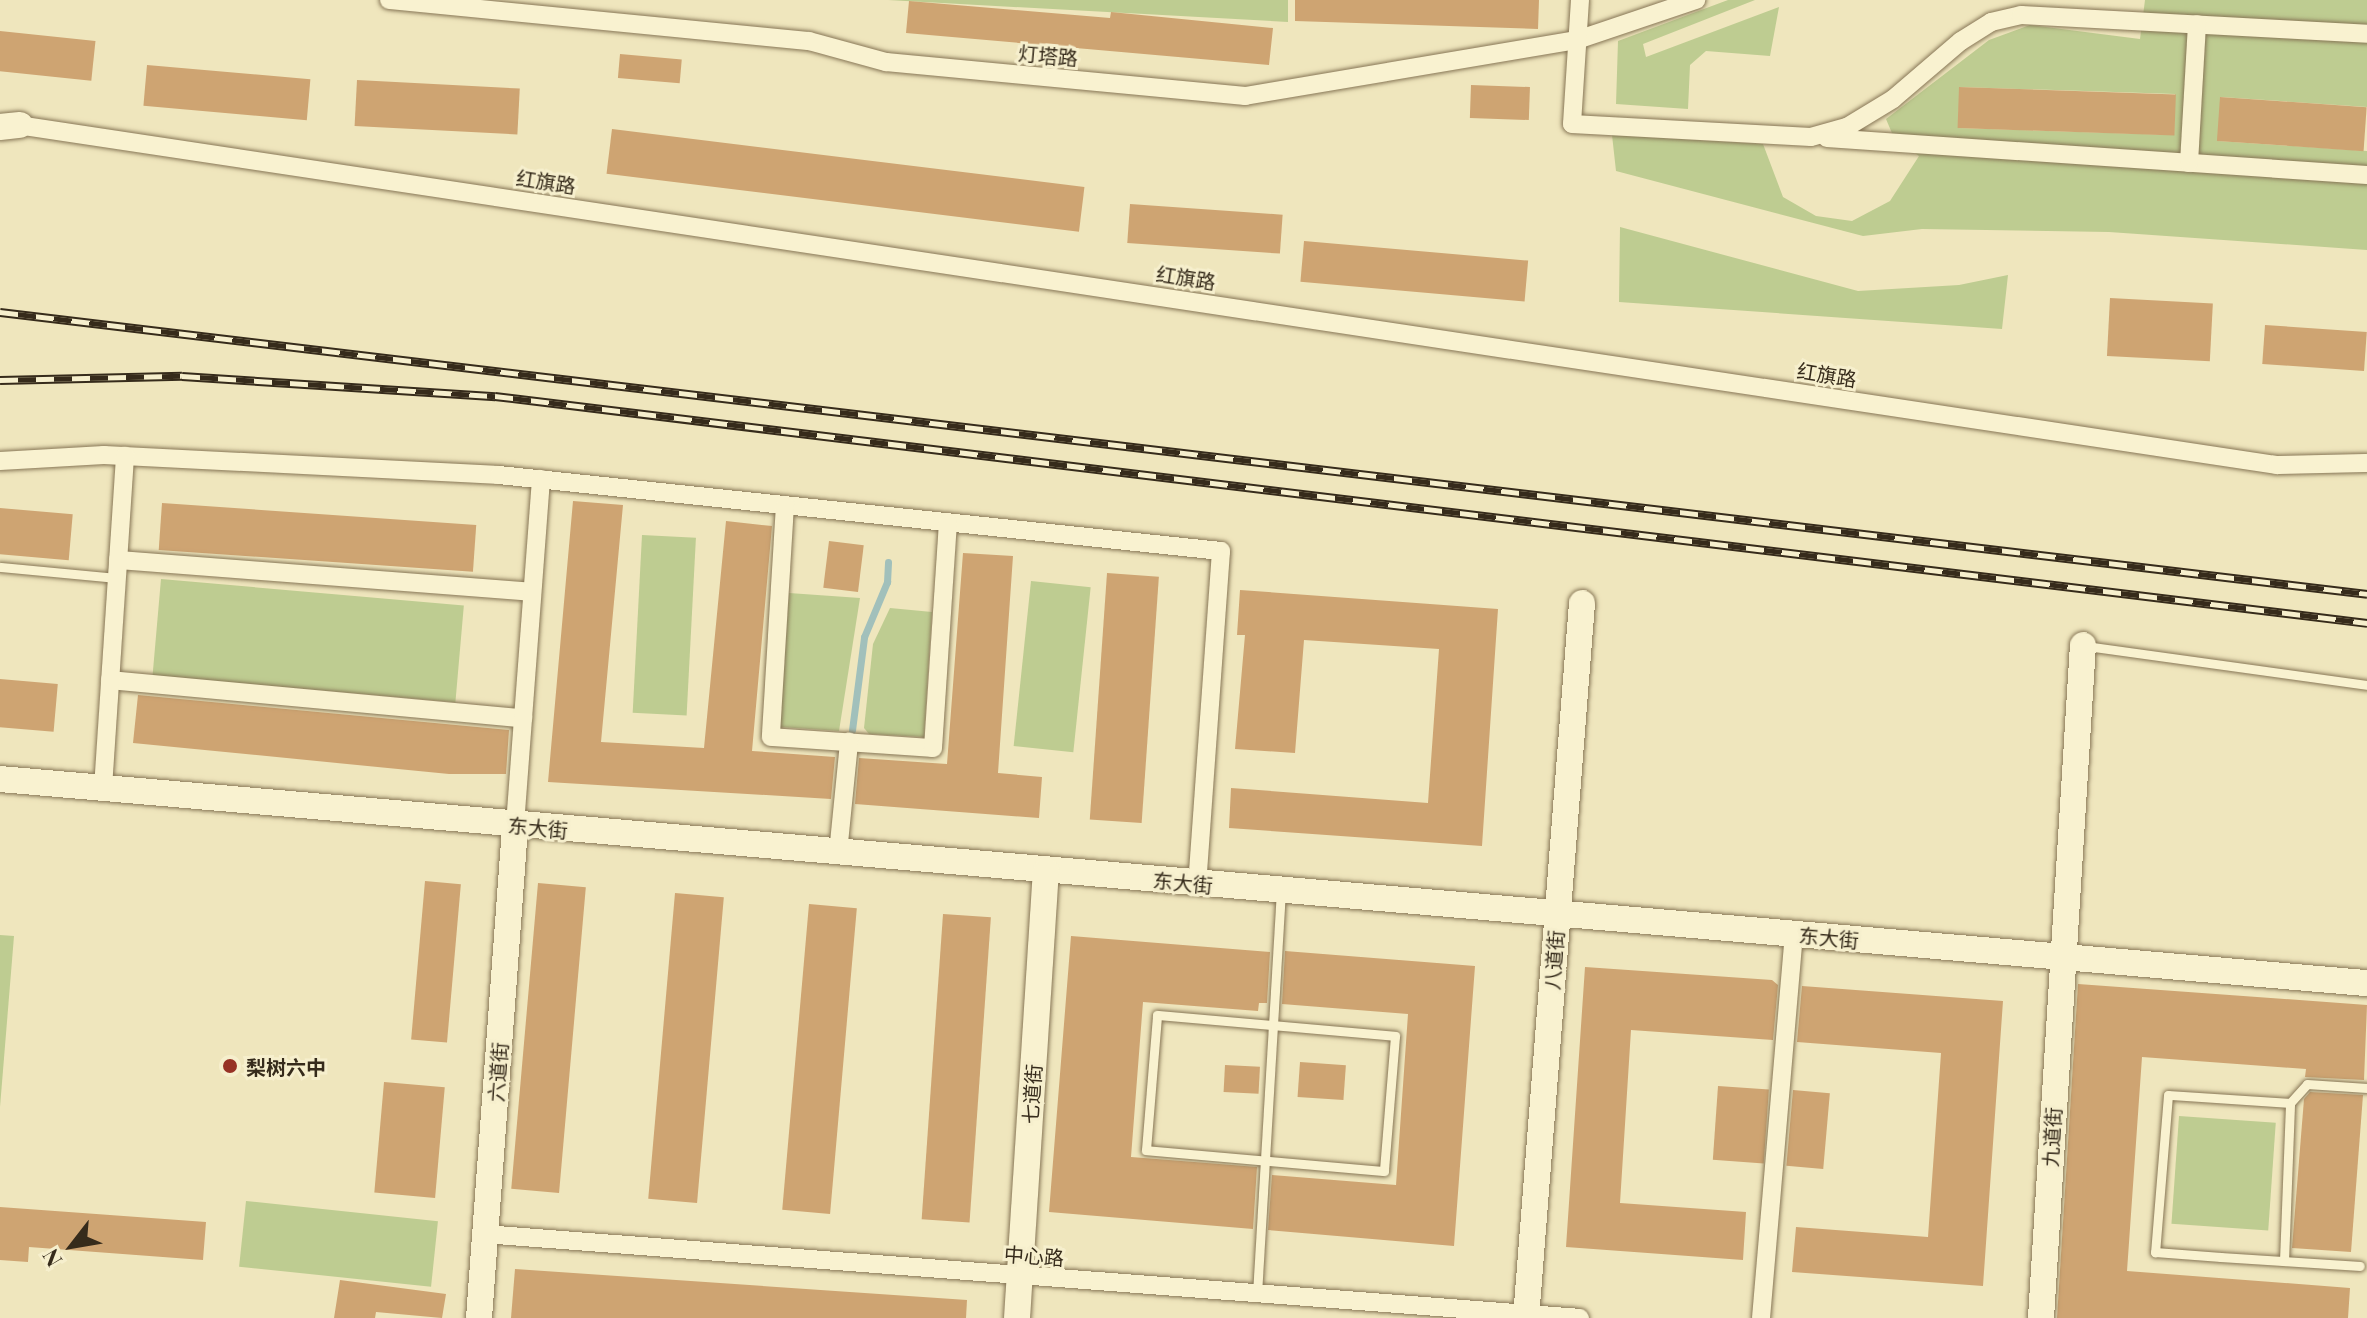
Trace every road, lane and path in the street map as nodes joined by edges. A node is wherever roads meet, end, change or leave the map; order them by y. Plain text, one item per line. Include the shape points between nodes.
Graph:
1 (389, 0) edge
2 (1580, 0) edge
3 (1696, 0) edge
4 (570, 8) edge
5 (2197, 24) junction
6 (2367, 34) edge
7 (1577, 40) junction
8 (7, 125) edge
9 (1811, 137) junction
10 (2189, 163) junction
11 (2367, 175) edge
12 (125, 456) junction
13 (0, 461) edge
14 (2367, 463) edge
15 (541, 479) junction
16 (785, 505) junction
17 (948, 523) junction
18 (0, 567) edge
19 (118, 569) junction
20 (532, 592) junction
21 (1582, 603) dead end
22 (2083, 645) joint
23 (110, 680) junction
24 (2367, 685) edge
25 (523, 718) junction
26 (849, 742) junction
27 (0, 779) edge
28 (103, 788) junction
29 (515, 825) junction
30 (838, 853) junction
31 (1046, 871) junction
32 (1197, 883) junction
33 (1281, 891) junction
34 (1556, 914) junction
35 (1794, 934) junction
36 (2062, 957) junction
37 (2367, 983) edge
38 (1273, 1025) junction
39 (2367, 1088) edge
40 (2290, 1103) junction
41 (1265, 1160) junction
42 (484, 1234) junction
43 (2284, 1261) junction
44 (2360, 1266) dead end
45 (1020, 1276) junction
46 (1257, 1294) junction
47 (1526, 1316) edge
48 (479, 1318) edge
49 (1017, 1318) edge
50 (1580, 1318) edge
51 (1761, 1318) edge
52 (2041, 1318) edge

1 - 4 street, 灯塔路
2 - 7 street
3 - 7 street, 灯塔路
4 - 7 street, 灯塔路 via 809,41 886,62 1245,96
5 - 6 street
5 - 9 street via 2021,15 1991,22 1893,99 1847,127
5 - 10 street
7 - 9 street via 1572,124
8 - 14 street, 红旗路 via 2277,465
9 - 10 street
10 - 11 street
12 - 13 street
12 - 15 street
12 - 19 street
15 - 16 street
15 - 20 street
16 - 17 street
16 - 26 street via 771,737
17 - 26 street via 933,748
17 - 32 street via 1221,551
18 - 19 lane
19 - 20 street
19 - 23 street
20 - 25 street
21 - 34 street, 八道街
22 - 24 lane
22 - 36 street, 九道街
23 - 25 street
23 - 28 street
25 - 29 street
26 - 30 street
27 - 28 street, 东大街
28 - 29 street, 东大街
29 - 30 street, 东大街
29 - 42 street, 六道街
30 - 31 street, 东大街
31 - 32 street, 东大街
31 - 45 street, 七道街
32 - 33 street, 东大街
33 - 34 street, 东大街
33 - 38 lane
34 - 35 street, 东大街
34 - 47 street, 八道街
35 - 36 street, 东大街
35 - 51 street
36 - 37 street, 东大街
36 - 52 street, 九道街
38 - 41 lane
38 - 41 lane via 1157,1015 1146,1150
38 - 41 lane via 1395,1036 1384,1171
39 - 40 lane via 2307,1084
40 - 43 lane
40 - 43 lane via 2168,1095 2155,1252
41 - 46 lane
42 - 45 street, 中心路
42 - 48 street, 六道街
43 - 44 lane
45 - 46 street, 中心路
45 - 49 street, 七道街
46 - 47 street, 中心路
47 - 50 street, 中心路

